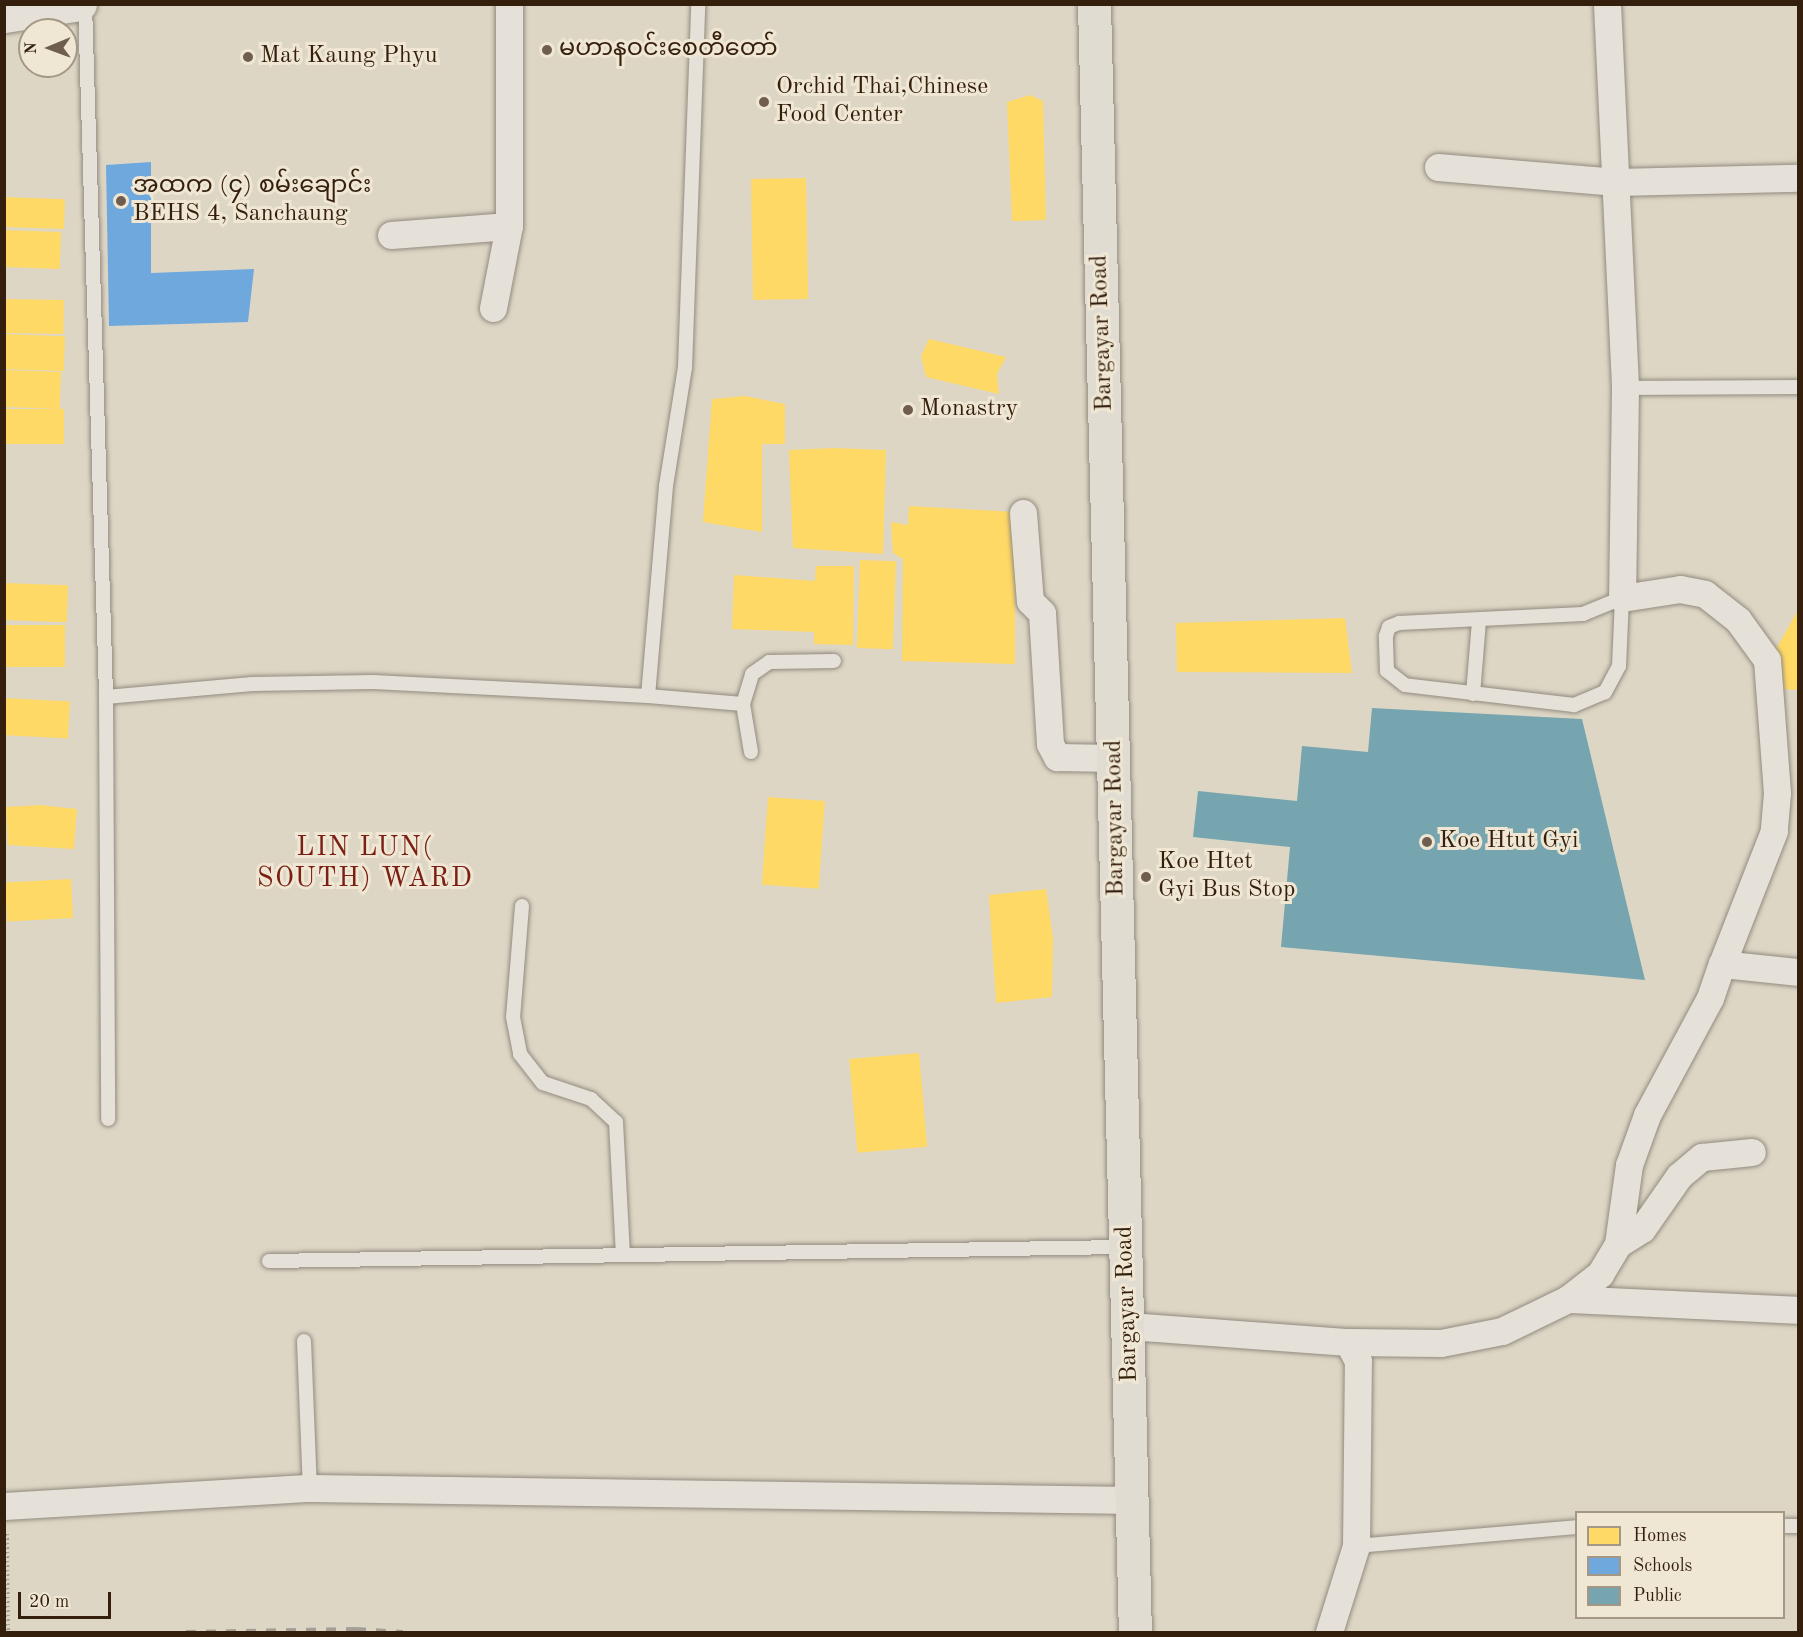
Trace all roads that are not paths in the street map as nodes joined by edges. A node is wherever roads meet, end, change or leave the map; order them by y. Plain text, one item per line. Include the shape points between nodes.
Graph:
1 (82, 4) edge
2 (509, 4) edge
3 (698, 4) edge
4 (1094, 4) edge
5 (1607, 4) edge
6 (11, 11) edge
7 (1438, 167) dead end
8 (1798, 178) edge
9 (1616, 182) junction
10 (509, 226) junction
11 (391, 235) dead end
12 (493, 308) dead end
13 (1798, 387) edge
14 (1625, 388) junction
15 (1023, 513) dead end
16 (1622, 598) junction
17 (1479, 621) junction
18 (834, 661) dead end
19 (1473, 694) junction
20 (648, 696) junction
21 (105, 697) junction
22 (743, 704) junction
23 (752, 752) dead end
24 (1115, 758) junction
25 (522, 906) dead end
26 (1722, 964) junction
27 (1798, 972) edge
28 (108, 1119) dead end
29 (1752, 1152) dead end
30 (1618, 1244) junction
31 (1127, 1247) junction
32 (623, 1254) junction
33 (269, 1261) dead end
34 (1568, 1299) junction
35 (1798, 1310) edge
36 (1129, 1326) junction
37 (304, 1341) dead end
38 (1348, 1342) junction
39 (310, 1488) junction
40 (1134, 1500) junction
41 (4, 1506) edge
42 (1575, 1527) edge
43 (1356, 1546) junction
44 (1135, 1632) edge
45 (1329, 1632) edge

1 - 6 main road
1 - 21 lane
2 - 10 street
3 - 20 lane via 685,367 666,486
4 - 24 main road, Bargayar Road
5 - 9 street
7 - 9 street
8 - 9 street
9 - 14 street
10 - 11 street
10 - 12 street
13 - 14 lane
14 - 16 street
15 - 24 street via 1030,601 1041,613 1050,744 1058,757
16 - 17 lane via 1583,615
16 - 19 lane via 1619,666 1605,692 1574,705
16 - 26 street via 1680,589 1705,594 1738,620 1767,660 1777,793 1774,831
17 - 19 lane
17 - 19 lane via 1399,623 1389,627 1386,636 1387,671 1394,680 1405,685
18 - 22 lane via 769,662 752,674
20 - 21 lane via 373,682 252,684
20 - 22 lane
21 - 28 lane
22 - 23 lane
24 - 31 main road, Bargayar Road
25 - 32 lane via 513,1017 520,1054 543,1083 591,1100 616,1122
26 - 27 street
26 - 30 street via 1710,998 1647,1116 1629,1165
29 - 30 street via 1702,1157 1679,1176 1642,1229
30 - 34 street via 1600,1274
31 - 32 lane
31 - 36 main road, Bargayar Road
32 - 33 lane
34 - 35 street
34 - 38 street via 1502,1331 1442,1343
36 - 38 street
36 - 40 main road, Bargayar Road
37 - 39 lane
38 - 43 street via 1358,1361
39 - 40 street
39 - 41 street
40 - 44 main road, Bargayar Road
42 - 43 lane
43 - 45 street

